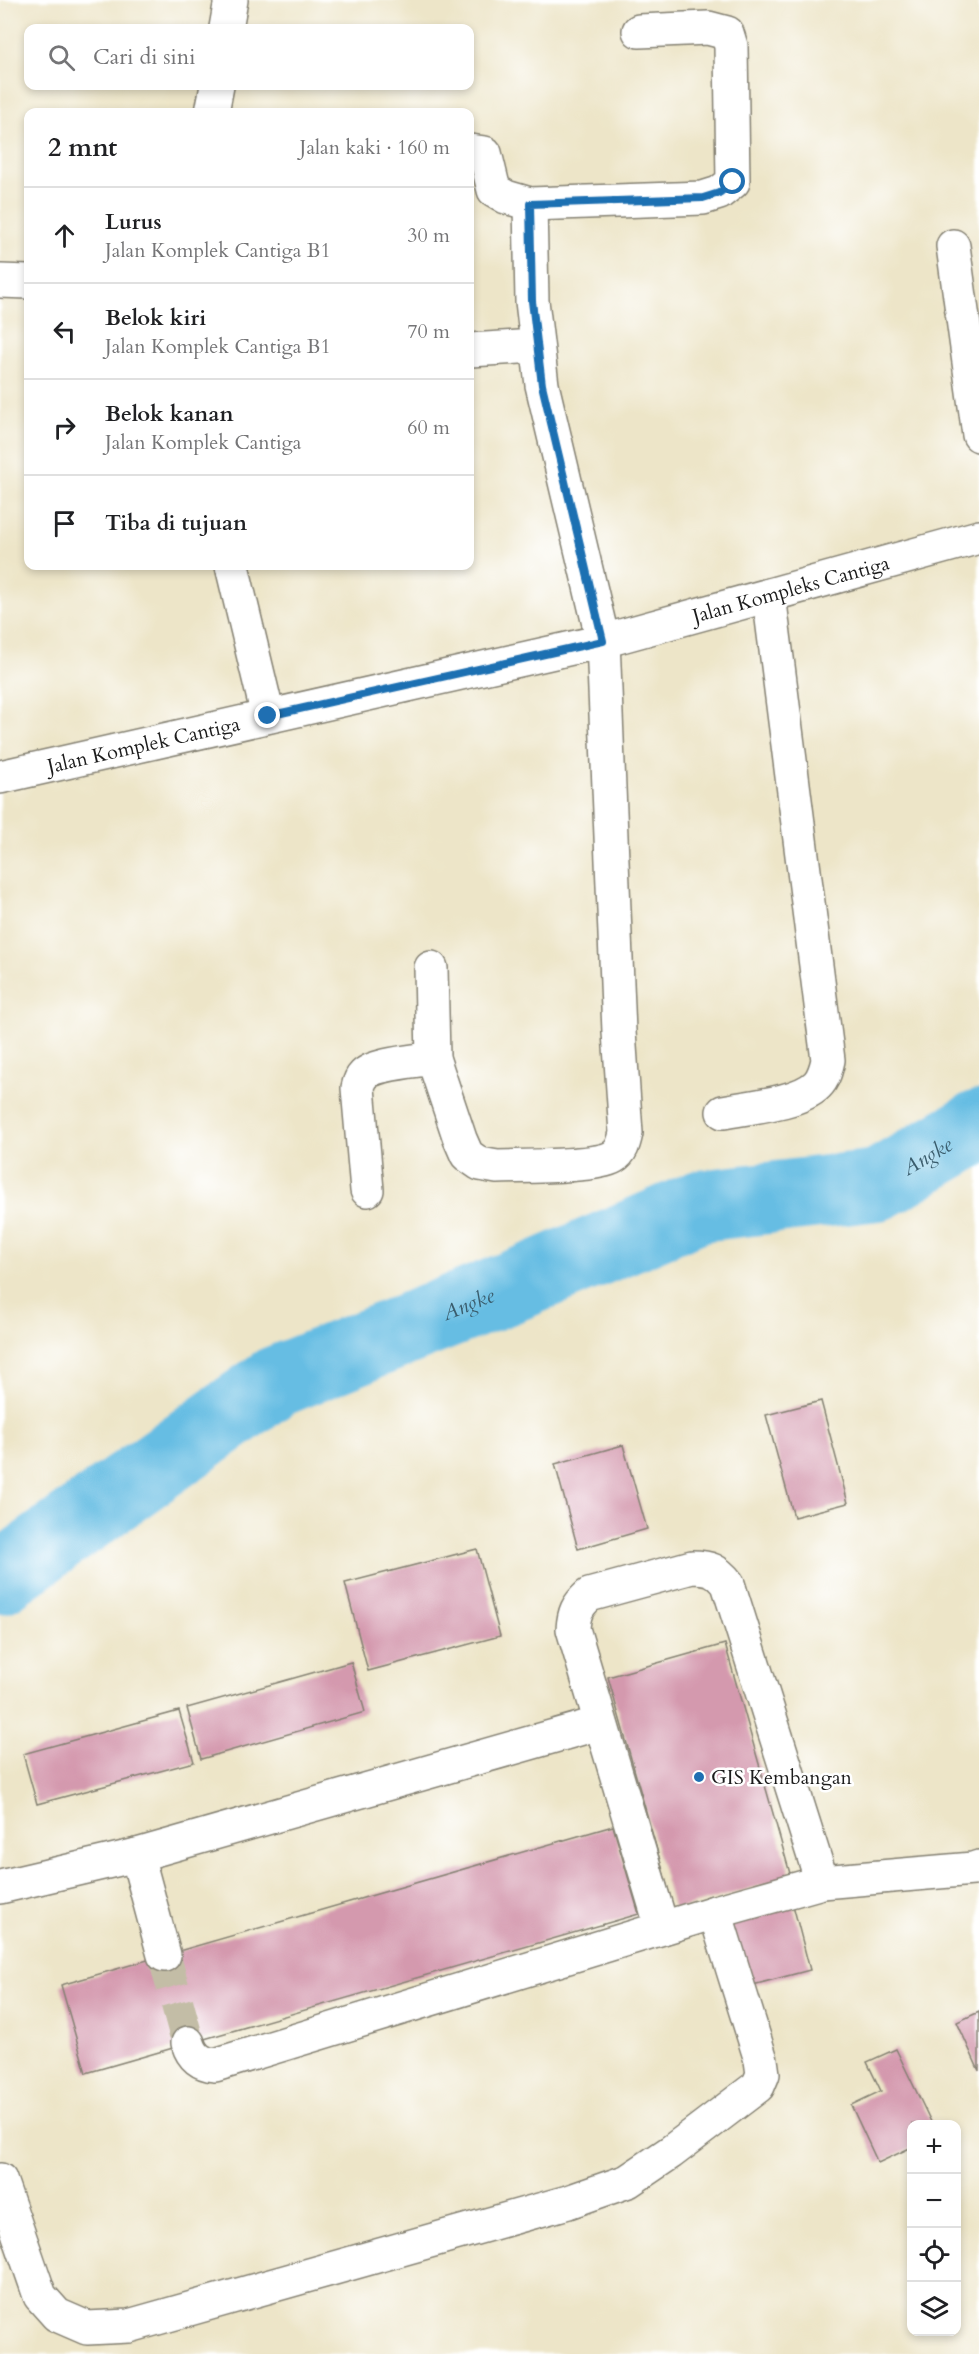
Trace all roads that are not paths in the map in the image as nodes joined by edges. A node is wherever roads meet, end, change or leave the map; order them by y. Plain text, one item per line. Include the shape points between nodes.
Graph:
1 (231, 0) edge
2 (227, 24) edge
3 (639, 31) dead end
4 (216, 90) edge
5 (213, 108) edge
6 (474, 152) edge
7 (530, 204) junction
8 (953, 246) dead end
9 (0, 280) edge
10 (24, 282) edge
11 (536, 346) junction
12 (474, 350) edge
13 (979, 435) edge
14 (979, 537) edge
15 (233, 570) edge
16 (769, 595) junction
17 (603, 641) junction
18 (268, 716) junction
19 (0, 777) edge
20 (431, 968) dead end
21 (433, 1058) junction
22 (723, 1112) dead end
23 (367, 1190) dead end
24 (600, 1724) junction
25 (137, 1855) junction
26 (979, 1867) edge
27 (822, 1882) junction
28 (0, 1887) edge
29 (715, 1912) junction
30 (662, 1928) junction
31 (164, 1954) tunnel mouth
32 (188, 2043) tunnel mouth
33 (0, 2180) edge

1 - 2 street
3 - 7 street via 708,27 727,33 731,46 733,182 719,193 703,198
4 - 5 street
6 - 7 street via 485,153 494,190
7 - 11 street
8 - 13 street
9 - 10 street
11 - 12 street
11 - 17 street
14 - 16 street, Jalan Kompleks Cantiga
15 - 18 street
16 - 17 street, Jalan Kompleks Cantiga
16 - 22 street via 828,1060 816,1086 798,1096
17 - 18 street, Jalan Komplek Cantiga
17 - 21 street via 624,1145 615,1157 598,1163 497,1167 480,1164 467,1155
18 - 19 street, Jalan Komplek Cantiga
20 - 21 street
21 - 23 street via 364,1073 358,1088
24 - 25 street
24 - 27 street via 573,1629 578,1605 589,1595 692,1567 709,1567 718,1572 728,1584
24 - 30 street
25 - 28 street
25 - 31 street
26 - 27 street
27 - 29 street
29 - 30 street
29 - 33 street via 763,2074 758,2086 628,2181 129,2326 87,2328 57,2315 40,2296
30 - 32 street via 215,2065 198,2060

